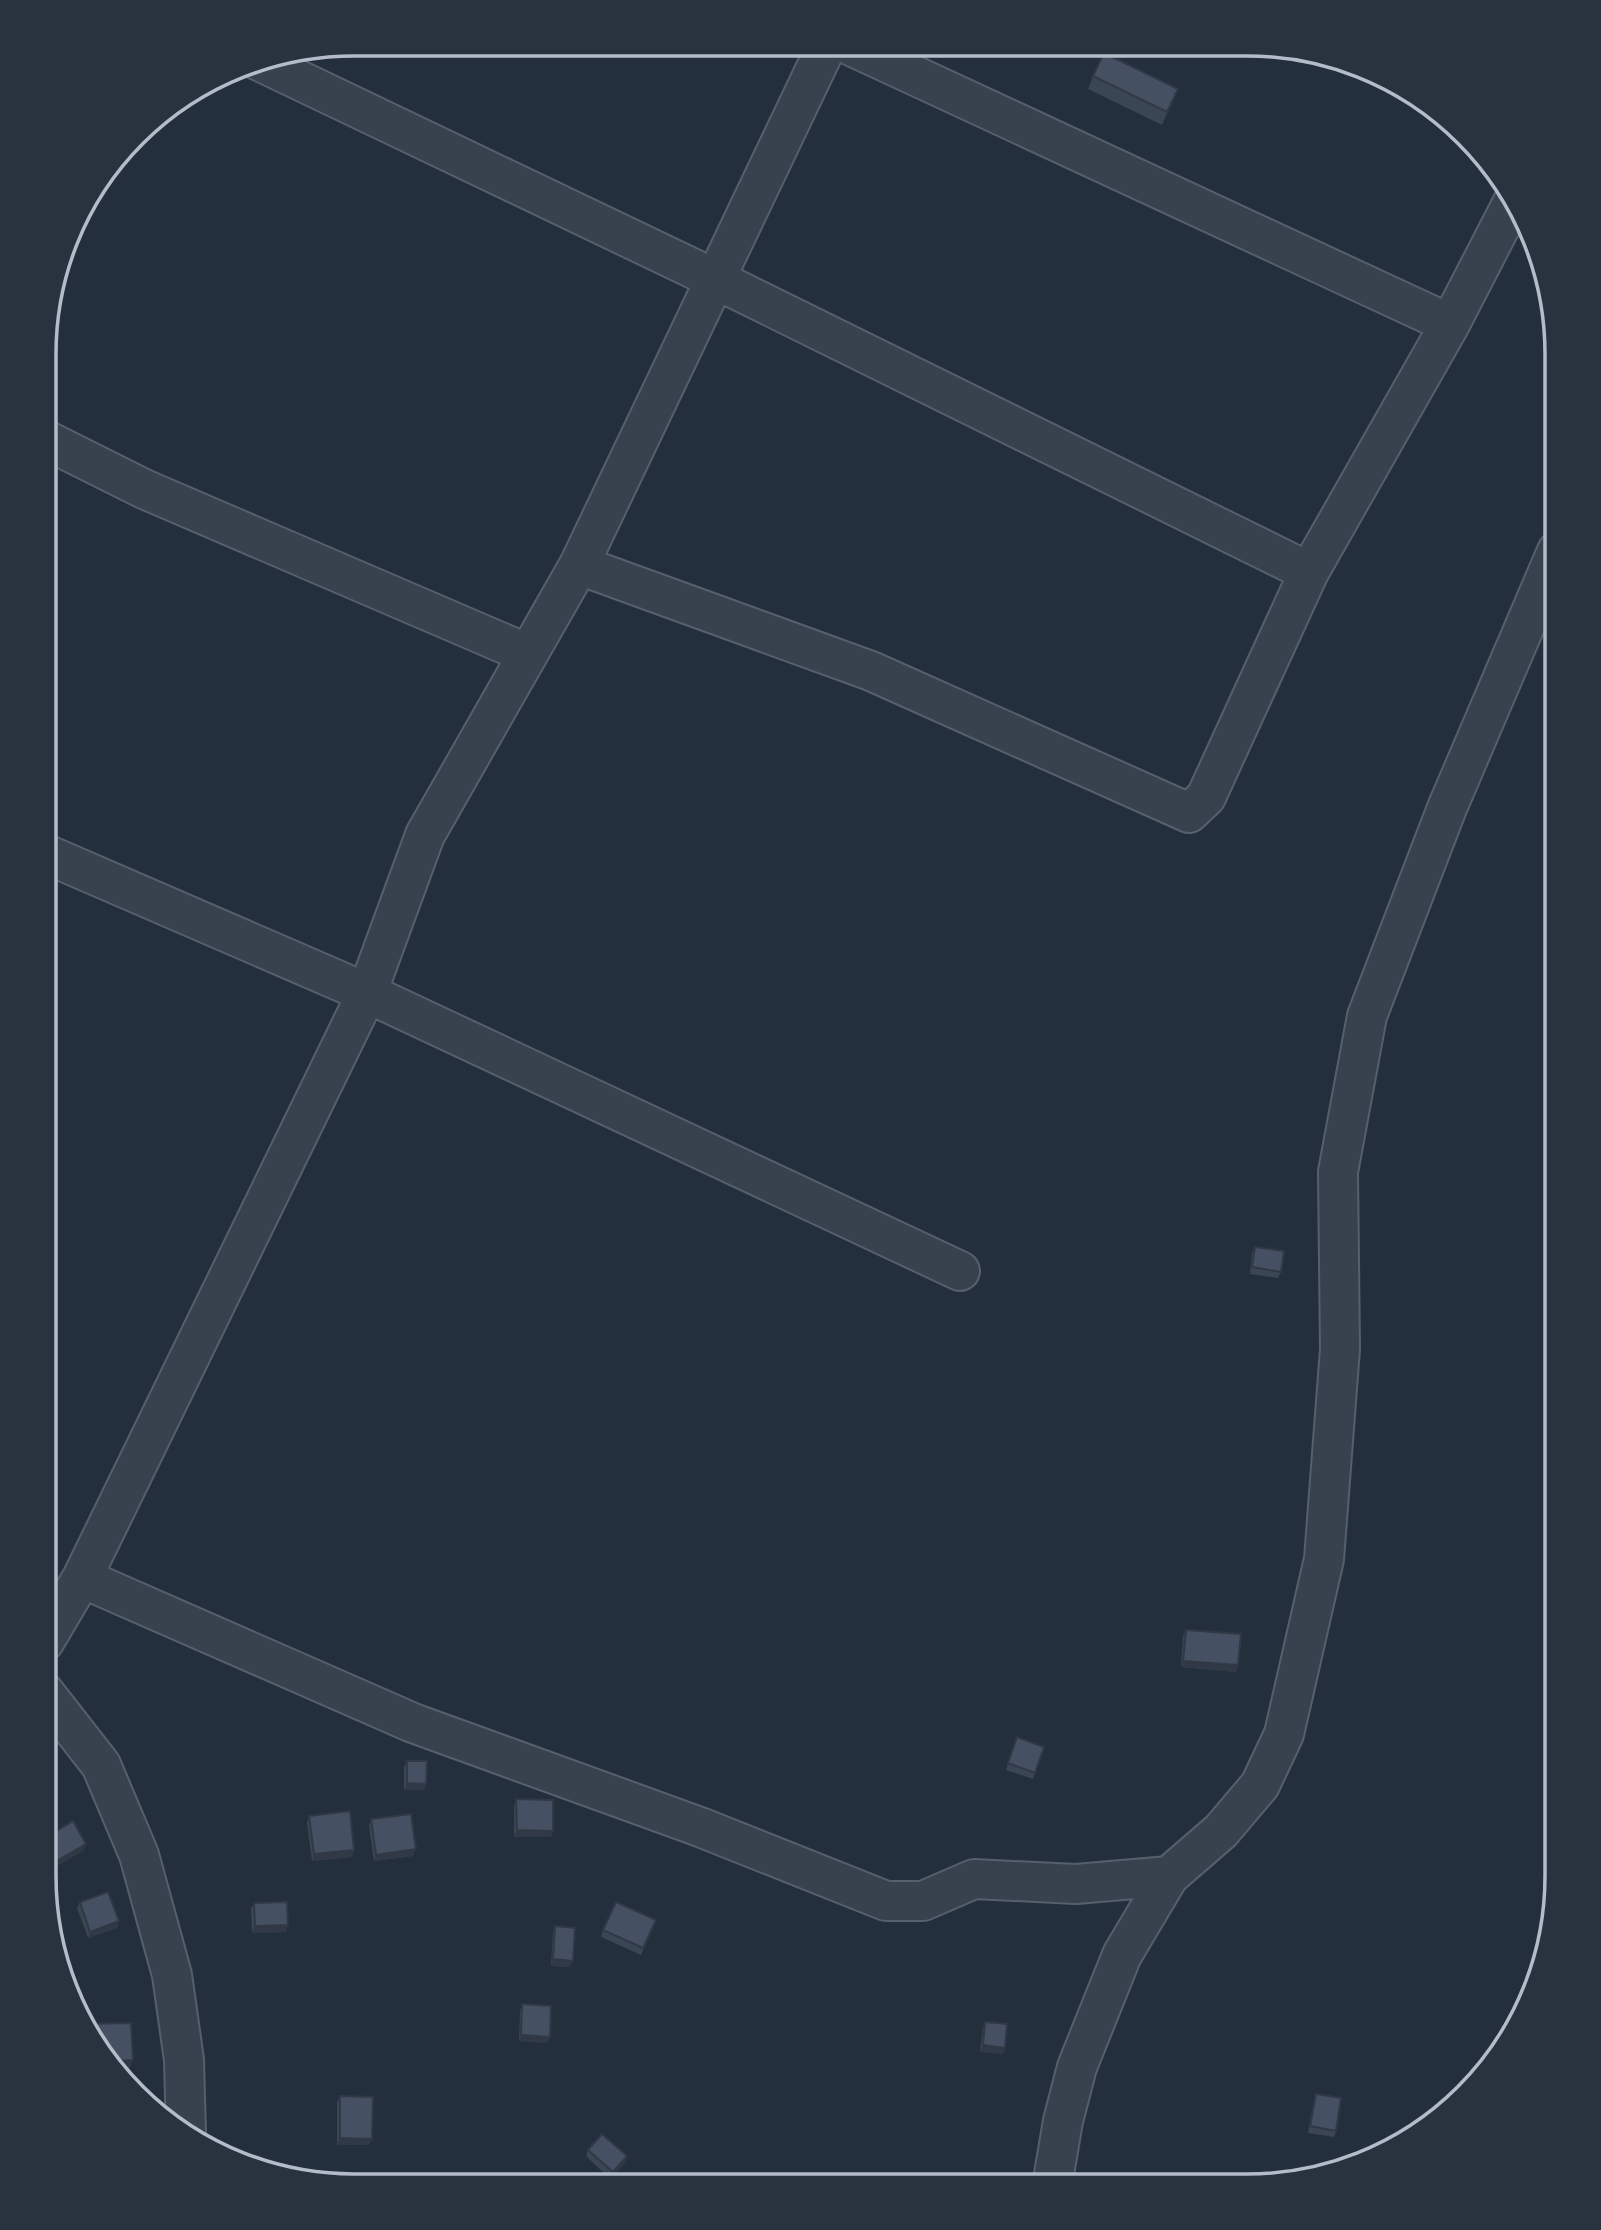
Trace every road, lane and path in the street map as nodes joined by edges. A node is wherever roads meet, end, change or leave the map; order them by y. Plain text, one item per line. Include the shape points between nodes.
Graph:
1 (822, 56) edge
2 (873, 56) edge
3 (273, 67) edge
4 (1508, 211) edge
5 (717, 280) junction
6 (1450, 324) junction
7 (56, 445) edge
8 (579, 565) junction
9 (1309, 572) junction
10 (1545, 579) edge
11 (528, 654) junction
12 (56, 858) edge
13 (367, 993) junction
14 (961, 1271) dead end
15 (82, 1577) junction
16 (56, 1621) edge
17 (56, 1707) edge
18 (1169, 1876) junction
19 (186, 2122) edge
20 (1054, 2174) edge

1 - 5 street
2 - 6 street
3 - 5 street
4 - 6 street
5 - 8 street
5 - 9 street
6 - 9 street
7 - 11 street via 144,489
8 - 9 street via 871,671 1189,813 1206,797
8 - 11 street
10 - 18 street via 1447,808 1367,1016 1338,1172 1340,1349 1324,1559 1284,1734 1260,1785 1220,1831
11 - 13 street via 425,835
12 - 13 street
13 - 14 street
13 - 15 street
15 - 16 street
15 - 18 street via 413,1723 700,1827 886,1901 923,1901 974,1879 1076,1884
17 - 19 street via 101,1765 139,1856 172,1975 184,2060
18 - 20 street via 1122,1955 1077,2067

